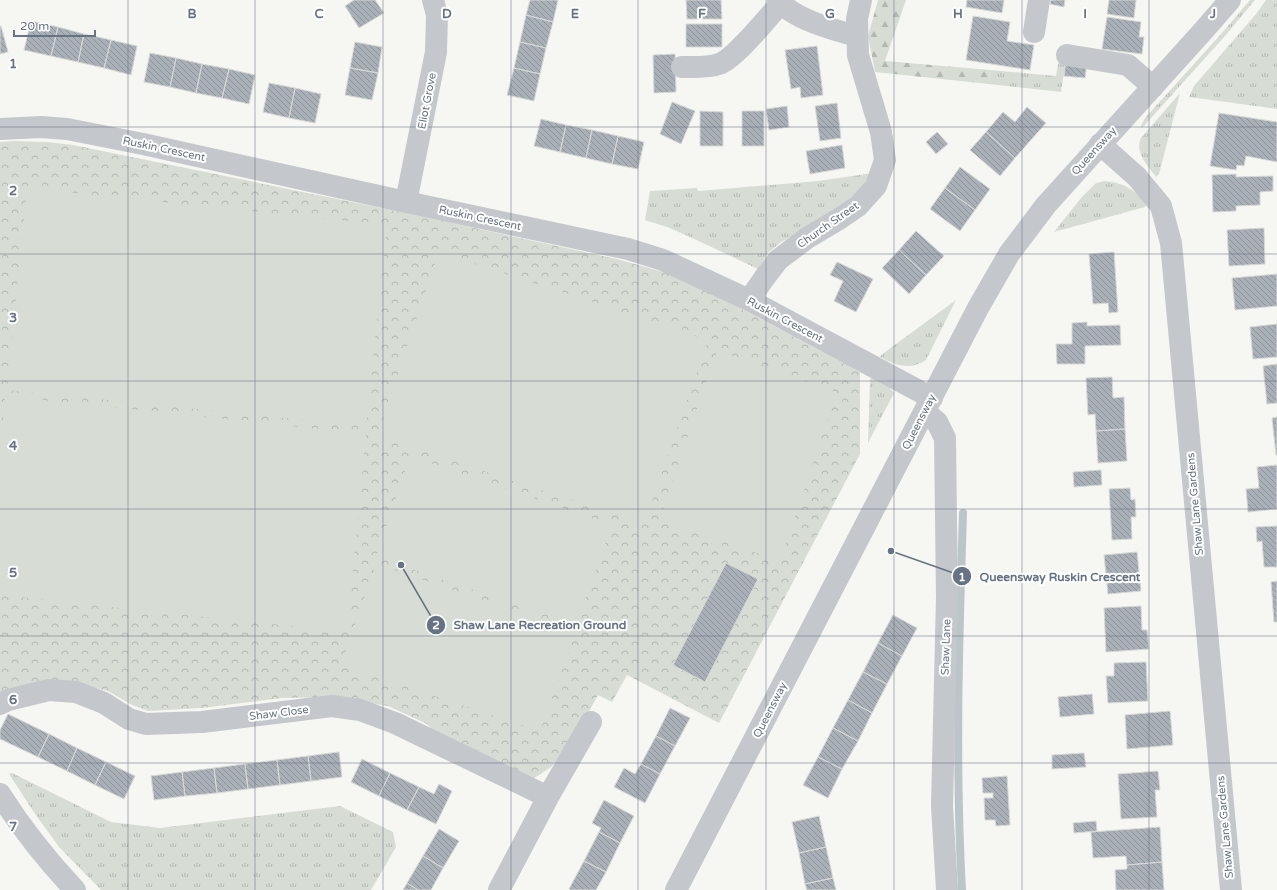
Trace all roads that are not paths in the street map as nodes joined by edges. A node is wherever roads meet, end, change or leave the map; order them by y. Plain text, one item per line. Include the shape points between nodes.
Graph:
1 (433, 0) edge
2 (861, 0) edge
3 (1039, 0) edge
4 (1230, 0) edge
5 (779, 2) edge
6 (1034, 32) dead end
7 (857, 36) junction
8 (1067, 55) dead end
9 (682, 67) dead end
10 (1153, 87) junction
11 (0, 129) edge
12 (1100, 144) junction
13 (406, 202) junction
14 (749, 300) junction
15 (928, 405) junction
16 (0, 704) edge
17 (591, 722) dead end
18 (0, 794) edge
19 (548, 797) junction
20 (75, 890) edge
21 (499, 890) edge
22 (676, 890) edge
23 (947, 890) edge
24 (1231, 890) edge

1 - 13 street, Eliot Grove via 437,15 436,52
2 - 7 street, Church Street
3 - 6 street
4 - 10 street, Queensway
5 - 7 street via 808,20 832,30
5 - 9 street via 732,57 710,67
7 - 14 street, Church Street via 858,55 881,132 884,160 876,186 858,206 807,238 778,260
8 - 10 street via 1128,65
10 - 12 street, Queensway
11 - 13 street, Ruskin Crescent via 67,129
12 - 15 street, Queensway via 1046,205 1008,254
12 - 24 street, Shaw Lane Gardens via 1137,177 1160,206 1171,243
13 - 14 street, Ruskin Crescent via 628,248 663,260
14 - 15 street, Ruskin Crescent
15 - 22 street, Queensway
15 - 23 street, Shaw Lane via 945,438 947,596 942,806
16 - 19 street, Shaw Close via 49,690 76,692 104,703 129,719 146,724 202,722 332,706 360,710 395,723
17 - 19 street
18 - 20 street via 48,862
19 - 21 street

